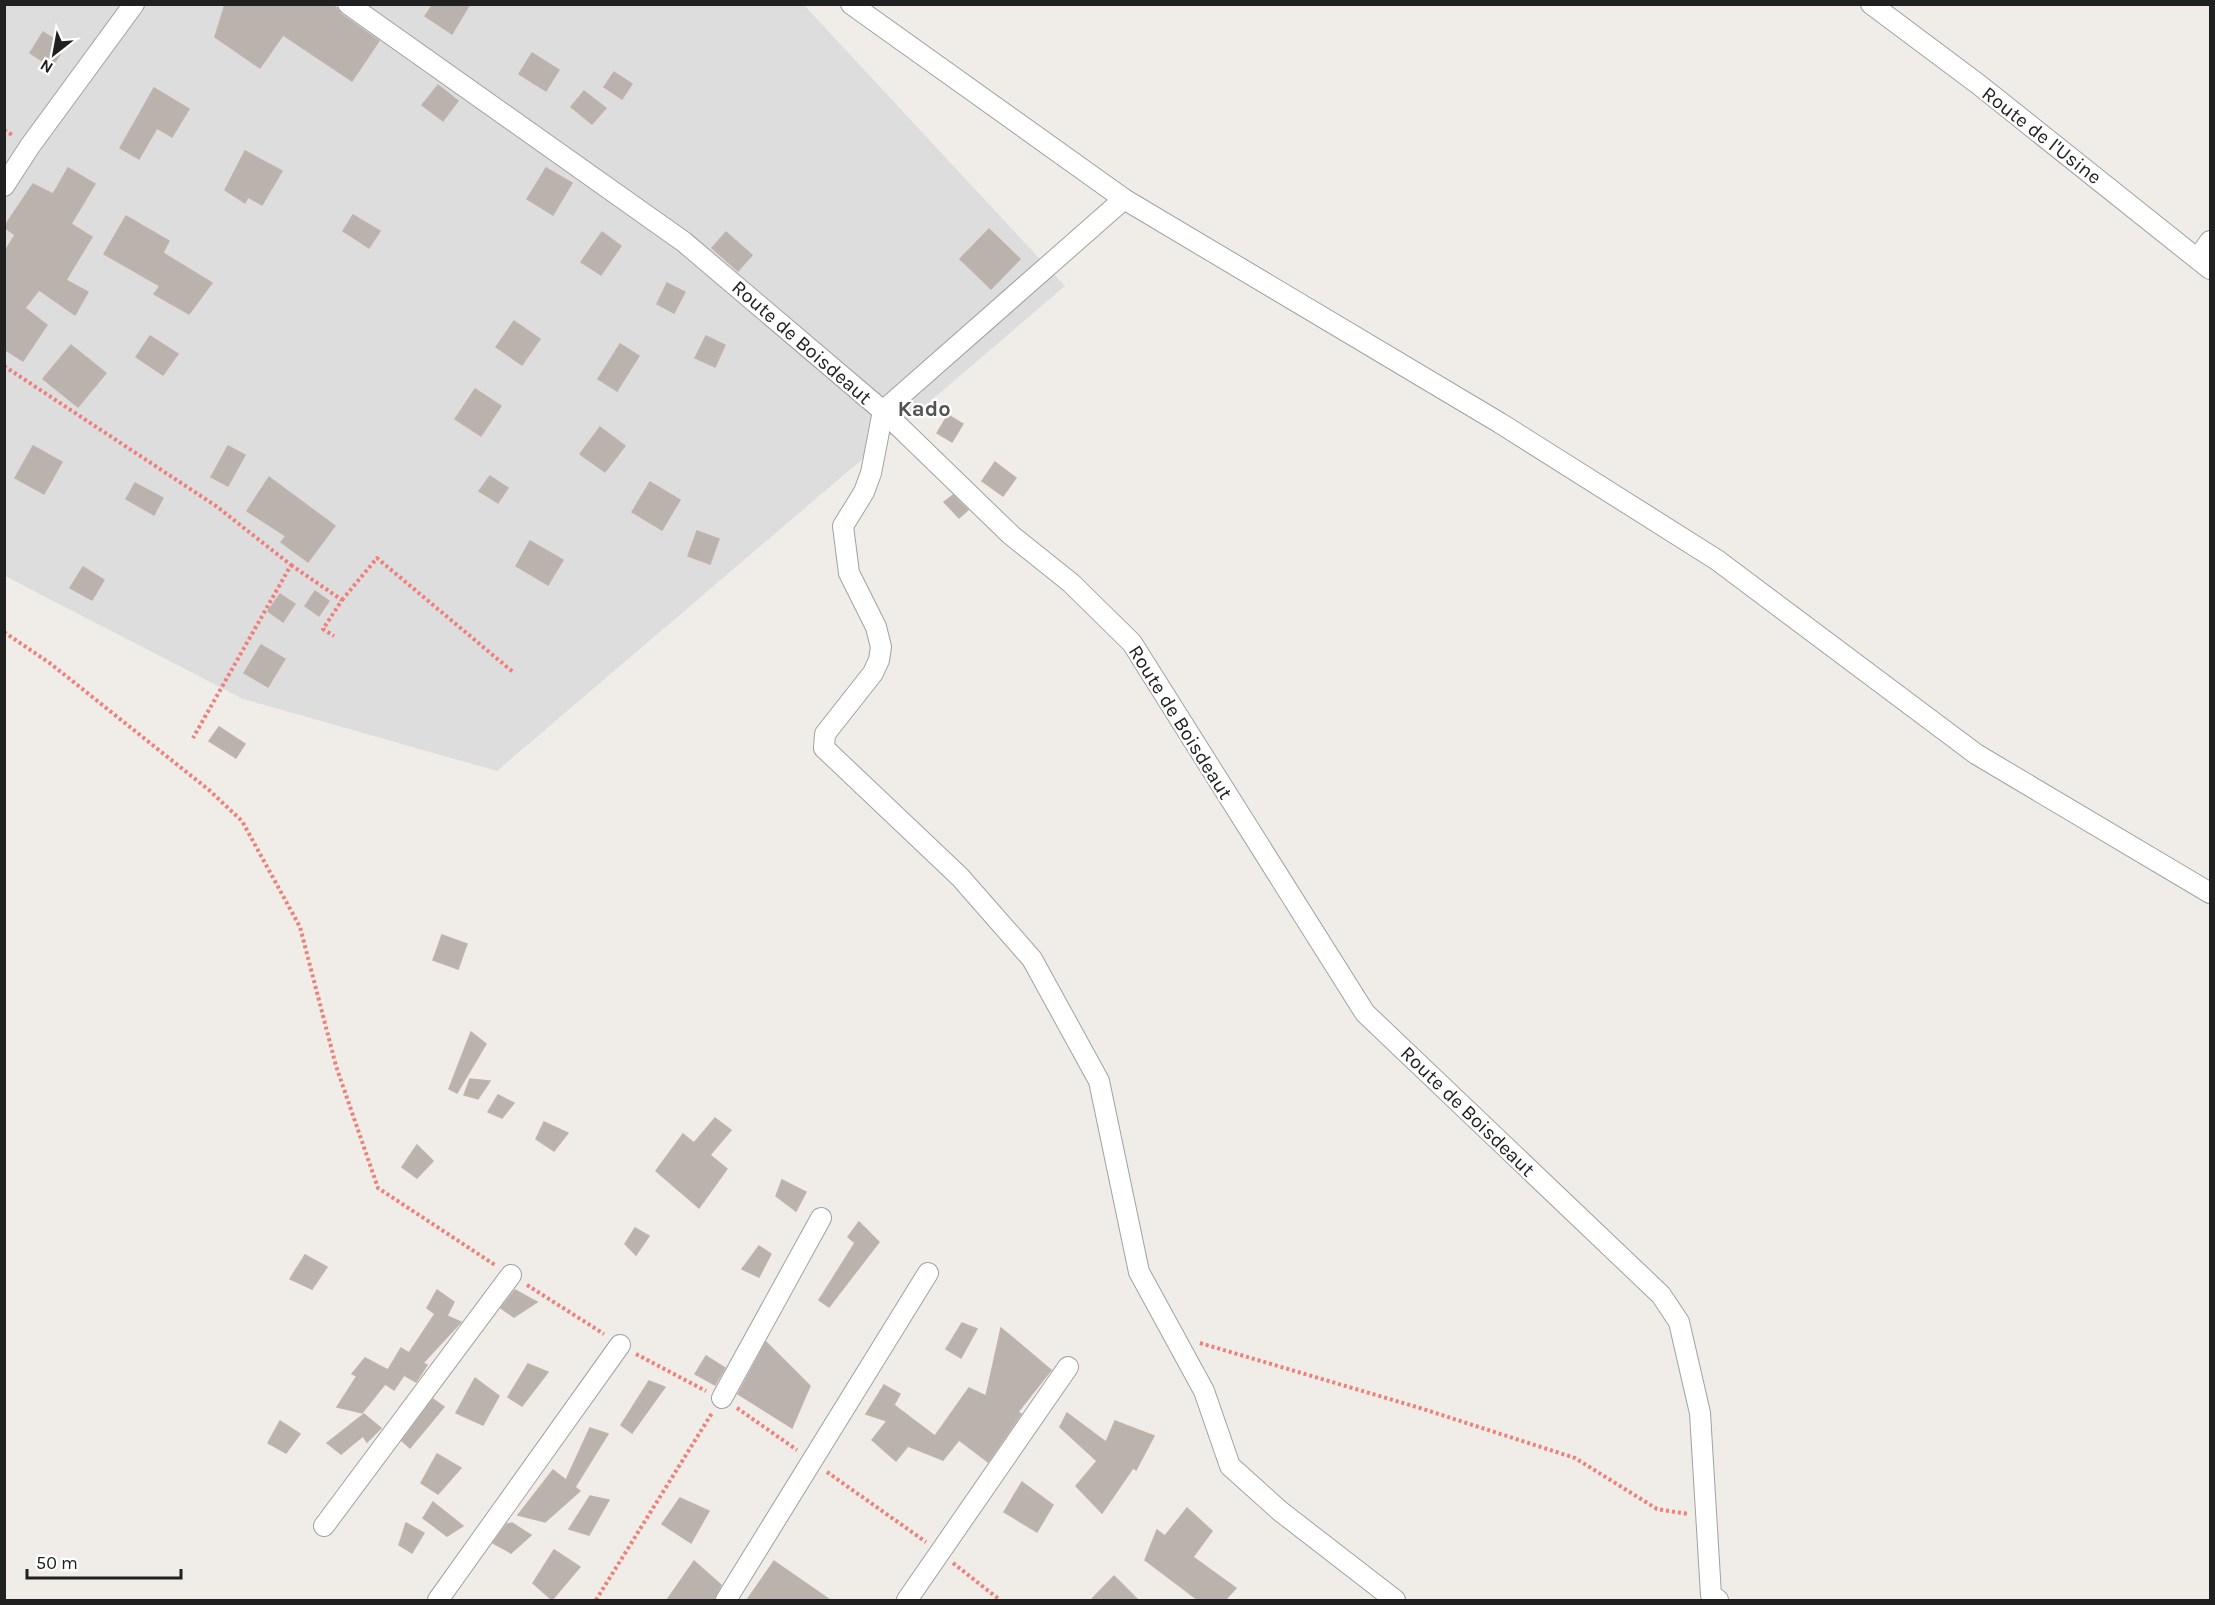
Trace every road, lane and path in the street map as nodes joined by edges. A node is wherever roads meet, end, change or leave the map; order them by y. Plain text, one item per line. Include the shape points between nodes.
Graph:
1 (134, 4) edge
2 (348, 4) edge
3 (851, 4) edge
4 (1871, 4) edge
5 (4, 186) edge
6 (1124, 199) junction
7 (2211, 241) edge
8 (2204, 263) edge
9 (4, 366) edge
10 (883, 411) junction
11 (291, 565) junction
12 (342, 600) junction
13 (4, 632) edge
14 (334, 636) dead end
15 (513, 672) dead end
16 (193, 738) dead end
17 (2211, 892) edge
18 (821, 1218) dead end
19 (928, 1274) dead end
20 (511, 1275) junction
21 (1174, 1337) junction
22 (620, 1345) junction
23 (1068, 1367) dead end
24 (721, 1399) junction
25 (807, 1457) dead end
26 (825, 1470) dead end
27 (1707, 1518) junction
28 (324, 1526) dead end
29 (928, 1544) dead end
30 (946, 1558) dead end
31 (1712, 1599) edge
32 (438, 1600) edge
33 (596, 1600) edge
34 (726, 1600) edge
35 (907, 1600) edge
36 (1000, 1600) edge
37 (1395, 1600) edge

1 - 5 street
2 - 10 street, Route de Boisdeaut via 684,242
3 - 6 street
4 - 8 street, Route de l'Usine
6 - 10 street
6 - 17 street via 1500,423 1717,560 1976,754
7 - 8 street
9 - 11 path via 216,507
10 - 21 street via 871,473 843,526 849,573 876,627 879,660 825,734 824,748 960,877 1032,959 1099,1081 1139,1272
10 - 27 street, Route de Boisdeaut via 1011,535 1071,583 1132,643 1365,1013 1661,1295 1679,1322 1700,1413
11 - 12 path
11 - 16 path
12 - 14 path via 323,629
12 - 15 path via 377,558
13 - 20 path via 60,671 242,821 300,927 336,1065 378,1188
18 - 24 street
19 - 34 street
20 - 22 path
20 - 28 street
21 - 27 path via 1420,1408 1575,1458 1657,1509
21 - 37 street via 1204,1391 1230,1466 1280,1511
22 - 24 path
22 - 32 street
23 - 35 street
24 - 25 path
24 - 33 path
26 - 29 path
27 - 31 street, Route de Boisdeaut
30 - 36 path

